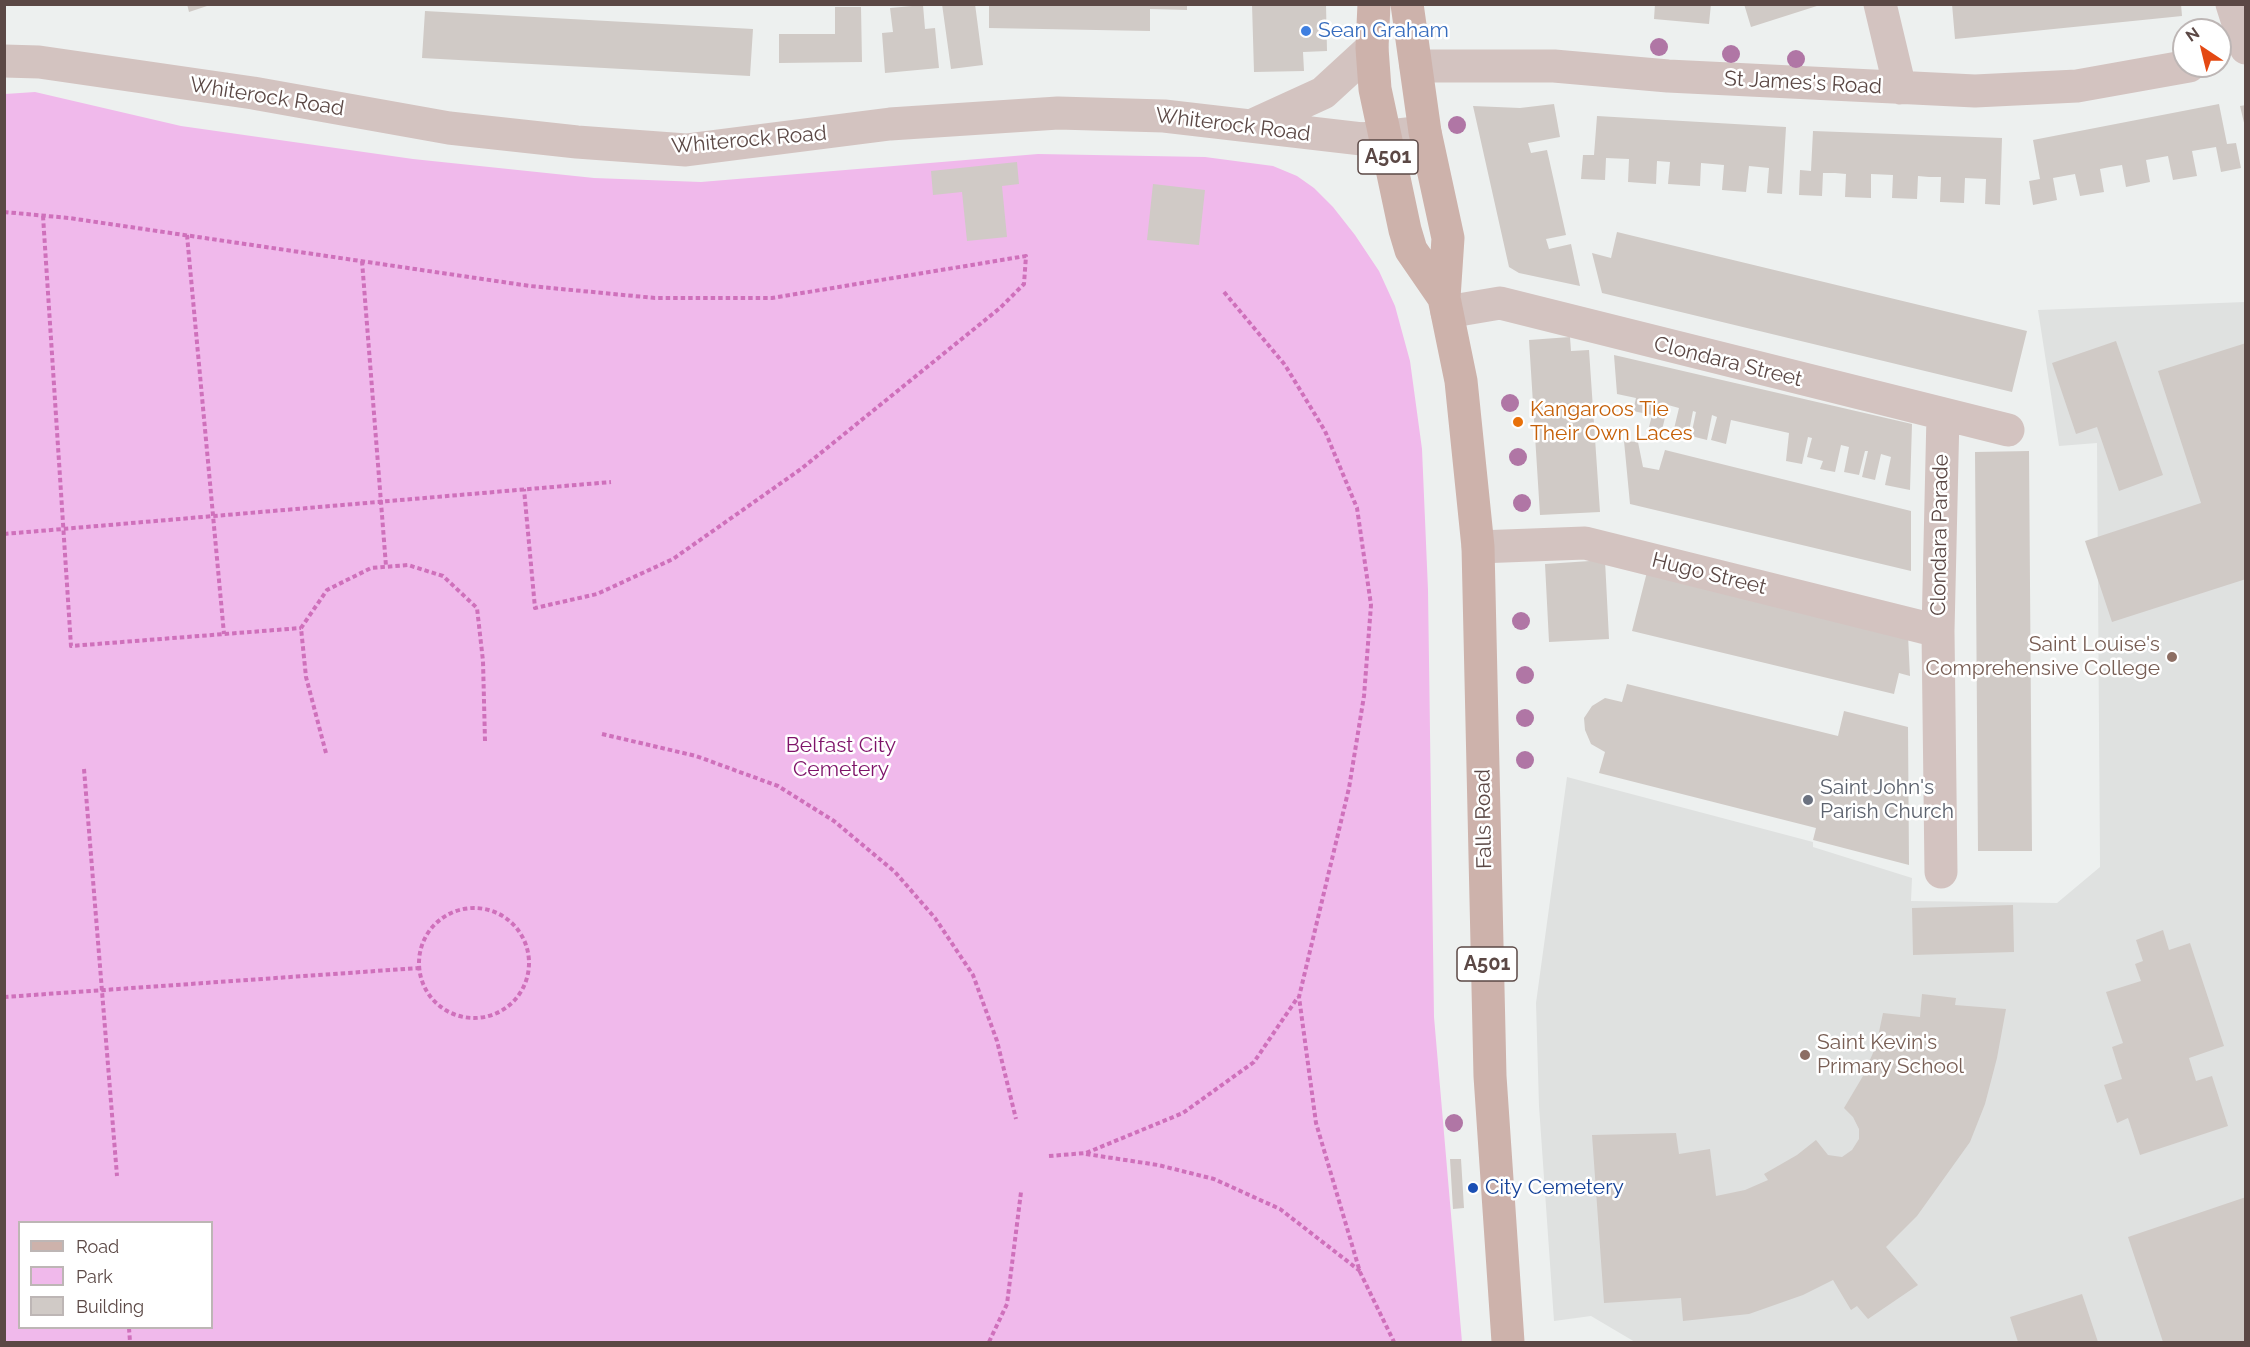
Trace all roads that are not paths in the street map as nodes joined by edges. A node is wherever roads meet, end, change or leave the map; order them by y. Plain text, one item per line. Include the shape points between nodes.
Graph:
1 (1374, 4) edge
2 (1407, 4) edge
3 (1880, 4) edge
4 (2232, 4) edge
5 (1372, 48) junction
6 (2246, 48) edge
7 (4, 61) edge
8 (1416, 66) junction
9 (2172, 69) edge
10 (1900, 88) junction
11 (1253, 125) junction
12 (1425, 132) junction
13 (1384, 138) junction
14 (1446, 305) junction
15 (1943, 415) junction
16 (2008, 430) dead end
17 (1478, 547) junction
18 (1938, 631) junction
19 (1941, 872) dead end
20 (1508, 1342) edge

1 - 5 main road, Falls Road / A501
2 - 8 main road, Falls Road / A501
3 - 10 street
4 - 6 street
5 - 11 street via 1323,93
5 - 13 main road, Falls Road / A501
7 - 11 street, Whiterock Road via 39,62 241,92 449,128 687,150 890,124 1047,113 1164,116
8 - 10 street, St James's Road via 1554,66
8 - 12 main road, Falls Road / A501
9 - 10 street, St James's Road via 2077,86 1975,91
11 - 13 street, Whiterock Road via 1337,137
12 - 13 street, Whiterock Road
12 - 14 main road, Falls Road / A501 via 1448,238
13 - 14 main road, Falls Road / A501 via 1411,250
14 - 15 street, Clondara Street via 1500,303
14 - 17 main road, Falls Road / A501 via 1461,381
15 - 16 street, Clondara Street
15 - 18 street, Clondara Parade
17 - 18 street, Hugo Street via 1585,543
17 - 20 main road, Falls Road / A501 via 1490,1076
18 - 19 street, Clondara Parade

